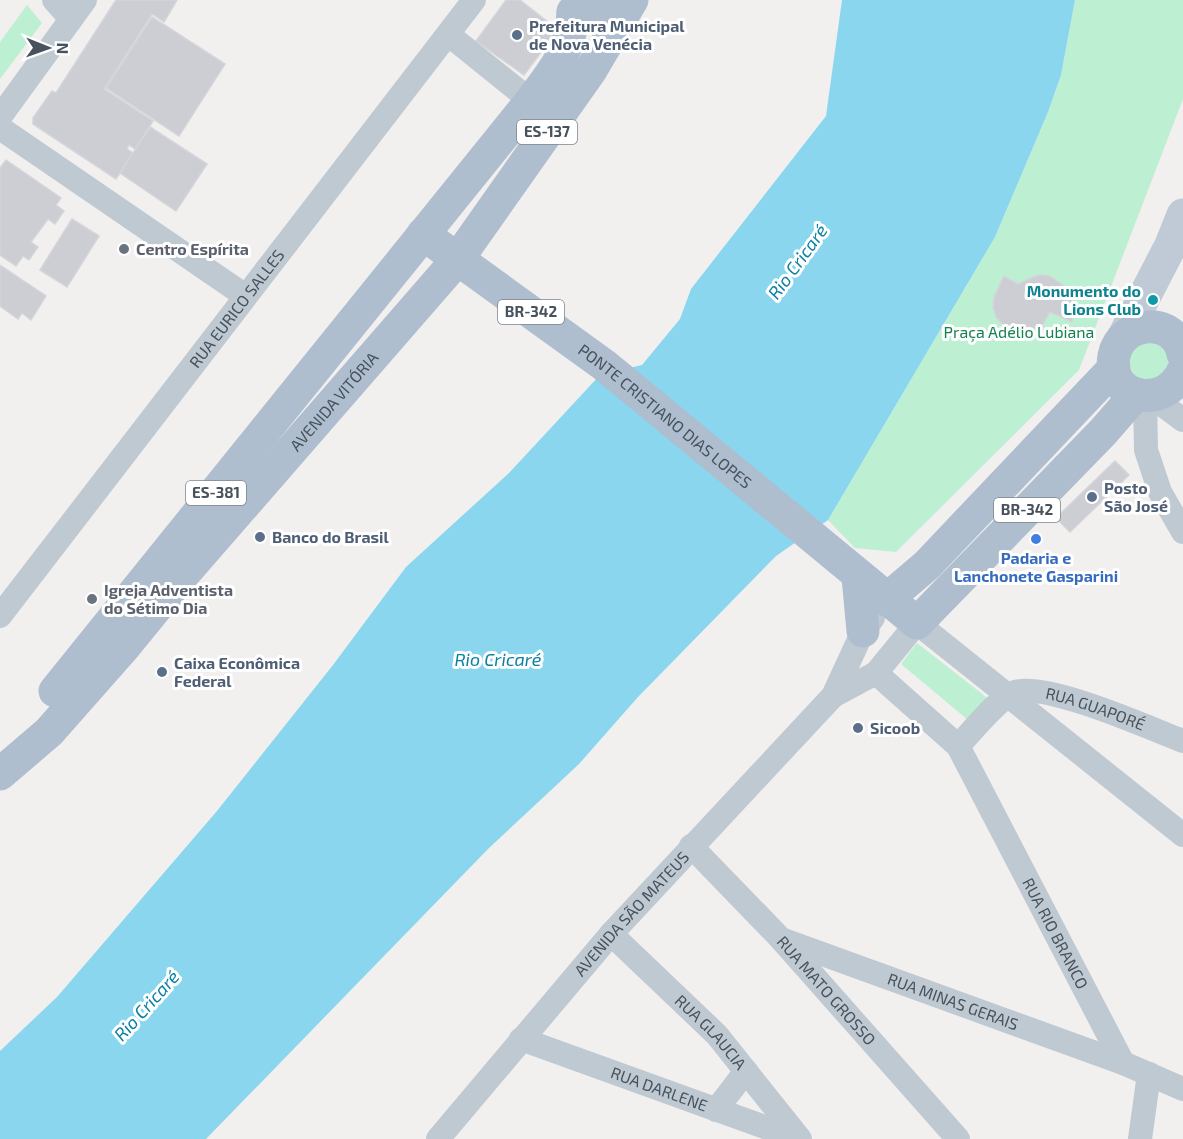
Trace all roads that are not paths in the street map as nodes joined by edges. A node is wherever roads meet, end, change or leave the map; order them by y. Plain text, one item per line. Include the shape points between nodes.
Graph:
1 (54, 0) edge
2 (474, 0) edge
3 (607, 0) edge
4 (632, 0) edge
5 (568, 6) edge
6 (78, 9) edge
7 (449, 35) junction
8 (531, 101) junction
9 (0, 117) edge
10 (0, 128) edge
11 (1183, 214) edge
12 (423, 234) junction
13 (1171, 245) junction
14 (457, 260) junction
15 (244, 295) junction
16 (1124, 336) junction
17 (1114, 368) junction
18 (1169, 370) edge
19 (1183, 420) edge
20 (1183, 532) edge
21 (927, 565) junction
22 (848, 568) junction
23 (886, 600) junction
24 (0, 616) edge
25 (917, 623) junction
26 (864, 631) junction
27 (876, 674) junction
28 (833, 696) junction
29 (1006, 697) junction
30 (1183, 741) edge
31 (0, 744) edge
32 (958, 746) junction
33 (0, 774) edge
34 (1183, 835) edge
35 (691, 846) junction
36 (611, 934) junction
37 (781, 939) junction
38 (521, 1039) junction
39 (1124, 1063) junction
40 (746, 1071) junction
41 (1149, 1074) junction
42 (1183, 1089) edge
43 (716, 1110) junction
44 (438, 1139) edge
45 (799, 1139) edge
46 (958, 1139) edge
47 (1140, 1139) edge

1 - 6 street
2 - 7 street, RUA EURICO SALLES
3 - 5 main road via 582,12
4 - 14 main road, AVENIDA VITÓRIA / ES-137 via 591,70
5 - 8 main road, AVENIDA VITÓRIA / ES-137 via 572,34 566,53
6 - 9 street
7 - 8 street
7 - 15 street, RUA EURICO SALLES
8 - 12 main road, AVENIDA VITÓRIA / ES-137
10 - 15 street
11 - 13 street
12 - 14 main road, PONTE CRISTIANO DIAS LOPES
12 - 31 main road, AVENIDA VITÓRIA / ES-381 via 103,635 37,713
13 - 16 street
13 - 18 street
14 - 22 main road, PONTE CRISTIANO DIAS LOPES / BR-342 via 604,365
14 - 33 main road, AVENIDA VITÓRIA / ES-381 via 117,656 49,732
15 - 24 street, RUA EURICO SALLES
16 - 17 main road, BR-342 via 1114,357
16 - 18 main road via 1133,329
17 - 18 main road via 1125,388
17 - 21 main road, BR-342
18 - 19 street
18 - 20 street via 1146,450 1160,492
18 - 25 main road, AVENIDA SÃO MATEUS / BR-342 via 1103,432
21 - 22 main road
21 - 23 main road
22 - 23 main road, BR-342
22 - 26 main road
23 - 25 main road, BR-342
23 - 26 street, AVENIDA SÃO MATEUS
25 - 27 street, AVENIDA SÃO MATEUS
25 - 29 street
26 - 28 street, AVENIDA SÃO MATEUS
27 - 28 street, AVENIDA SÃO MATEUS
27 - 32 street
28 - 35 street, AVENIDA SÃO MATEUS
29 - 30 street, RUA GUAPORÉ via 1024,692 1062,696
29 - 32 street
29 - 34 street
32 - 39 street, RUA RIO BRANCO
35 - 36 street, AVENIDA SÃO MATEUS
35 - 37 street, RUA MATO GROSSO
36 - 38 street, AVENIDA SÃO MATEUS
36 - 40 street, RUA GLAUCIA via 717,1035
37 - 39 street, RUA MINAS GERAIS
37 - 46 street, RUA MATO GROSSO
38 - 43 street, RUA DARLENE
38 - 44 street, AVENIDA SÃO MATEUS
39 - 41 street
40 - 43 street
40 - 45 street, RUA GLAUCIA
41 - 42 street
41 - 47 street
43 - 45 street, RUA DARLENE

